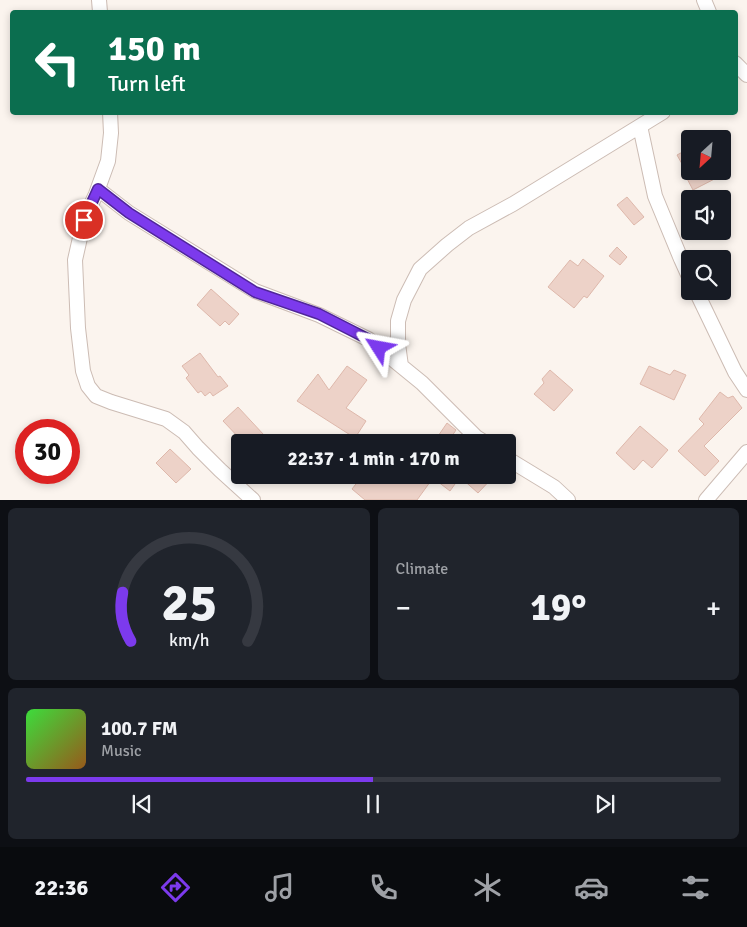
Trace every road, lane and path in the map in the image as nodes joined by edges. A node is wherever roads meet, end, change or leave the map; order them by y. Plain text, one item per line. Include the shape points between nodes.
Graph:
1 (738, 66) edge
2 (747, 75) edge
3 (110, 115) edge
4 (658, 115) edge
5 (640, 126) junction
6 (98, 189) junction
7 (681, 259) edge
8 (700, 300) edge
9 (400, 366) junction
10 (747, 390) edge
11 (473, 434) edge
12 (747, 452) edge
13 (516, 464) edge
14 (253, 500) edge
15 (568, 500) edge
16 (706, 500) edge

1 - 2 street
3 - 6 street via 108,160
4 - 5 street
5 - 7 street via 655,196
5 - 9 street via 469,228 420,269 404,300 398,321
6 - 9 street via 129,213 255,292 319,314 368,339
6 - 14 street via 84,220 75,260 78,328 88,386 96,396 166,419 184,432
8 - 10 street via 734,372
9 - 11 street via 422,383
12 - 16 street
13 - 15 street via 554,487

